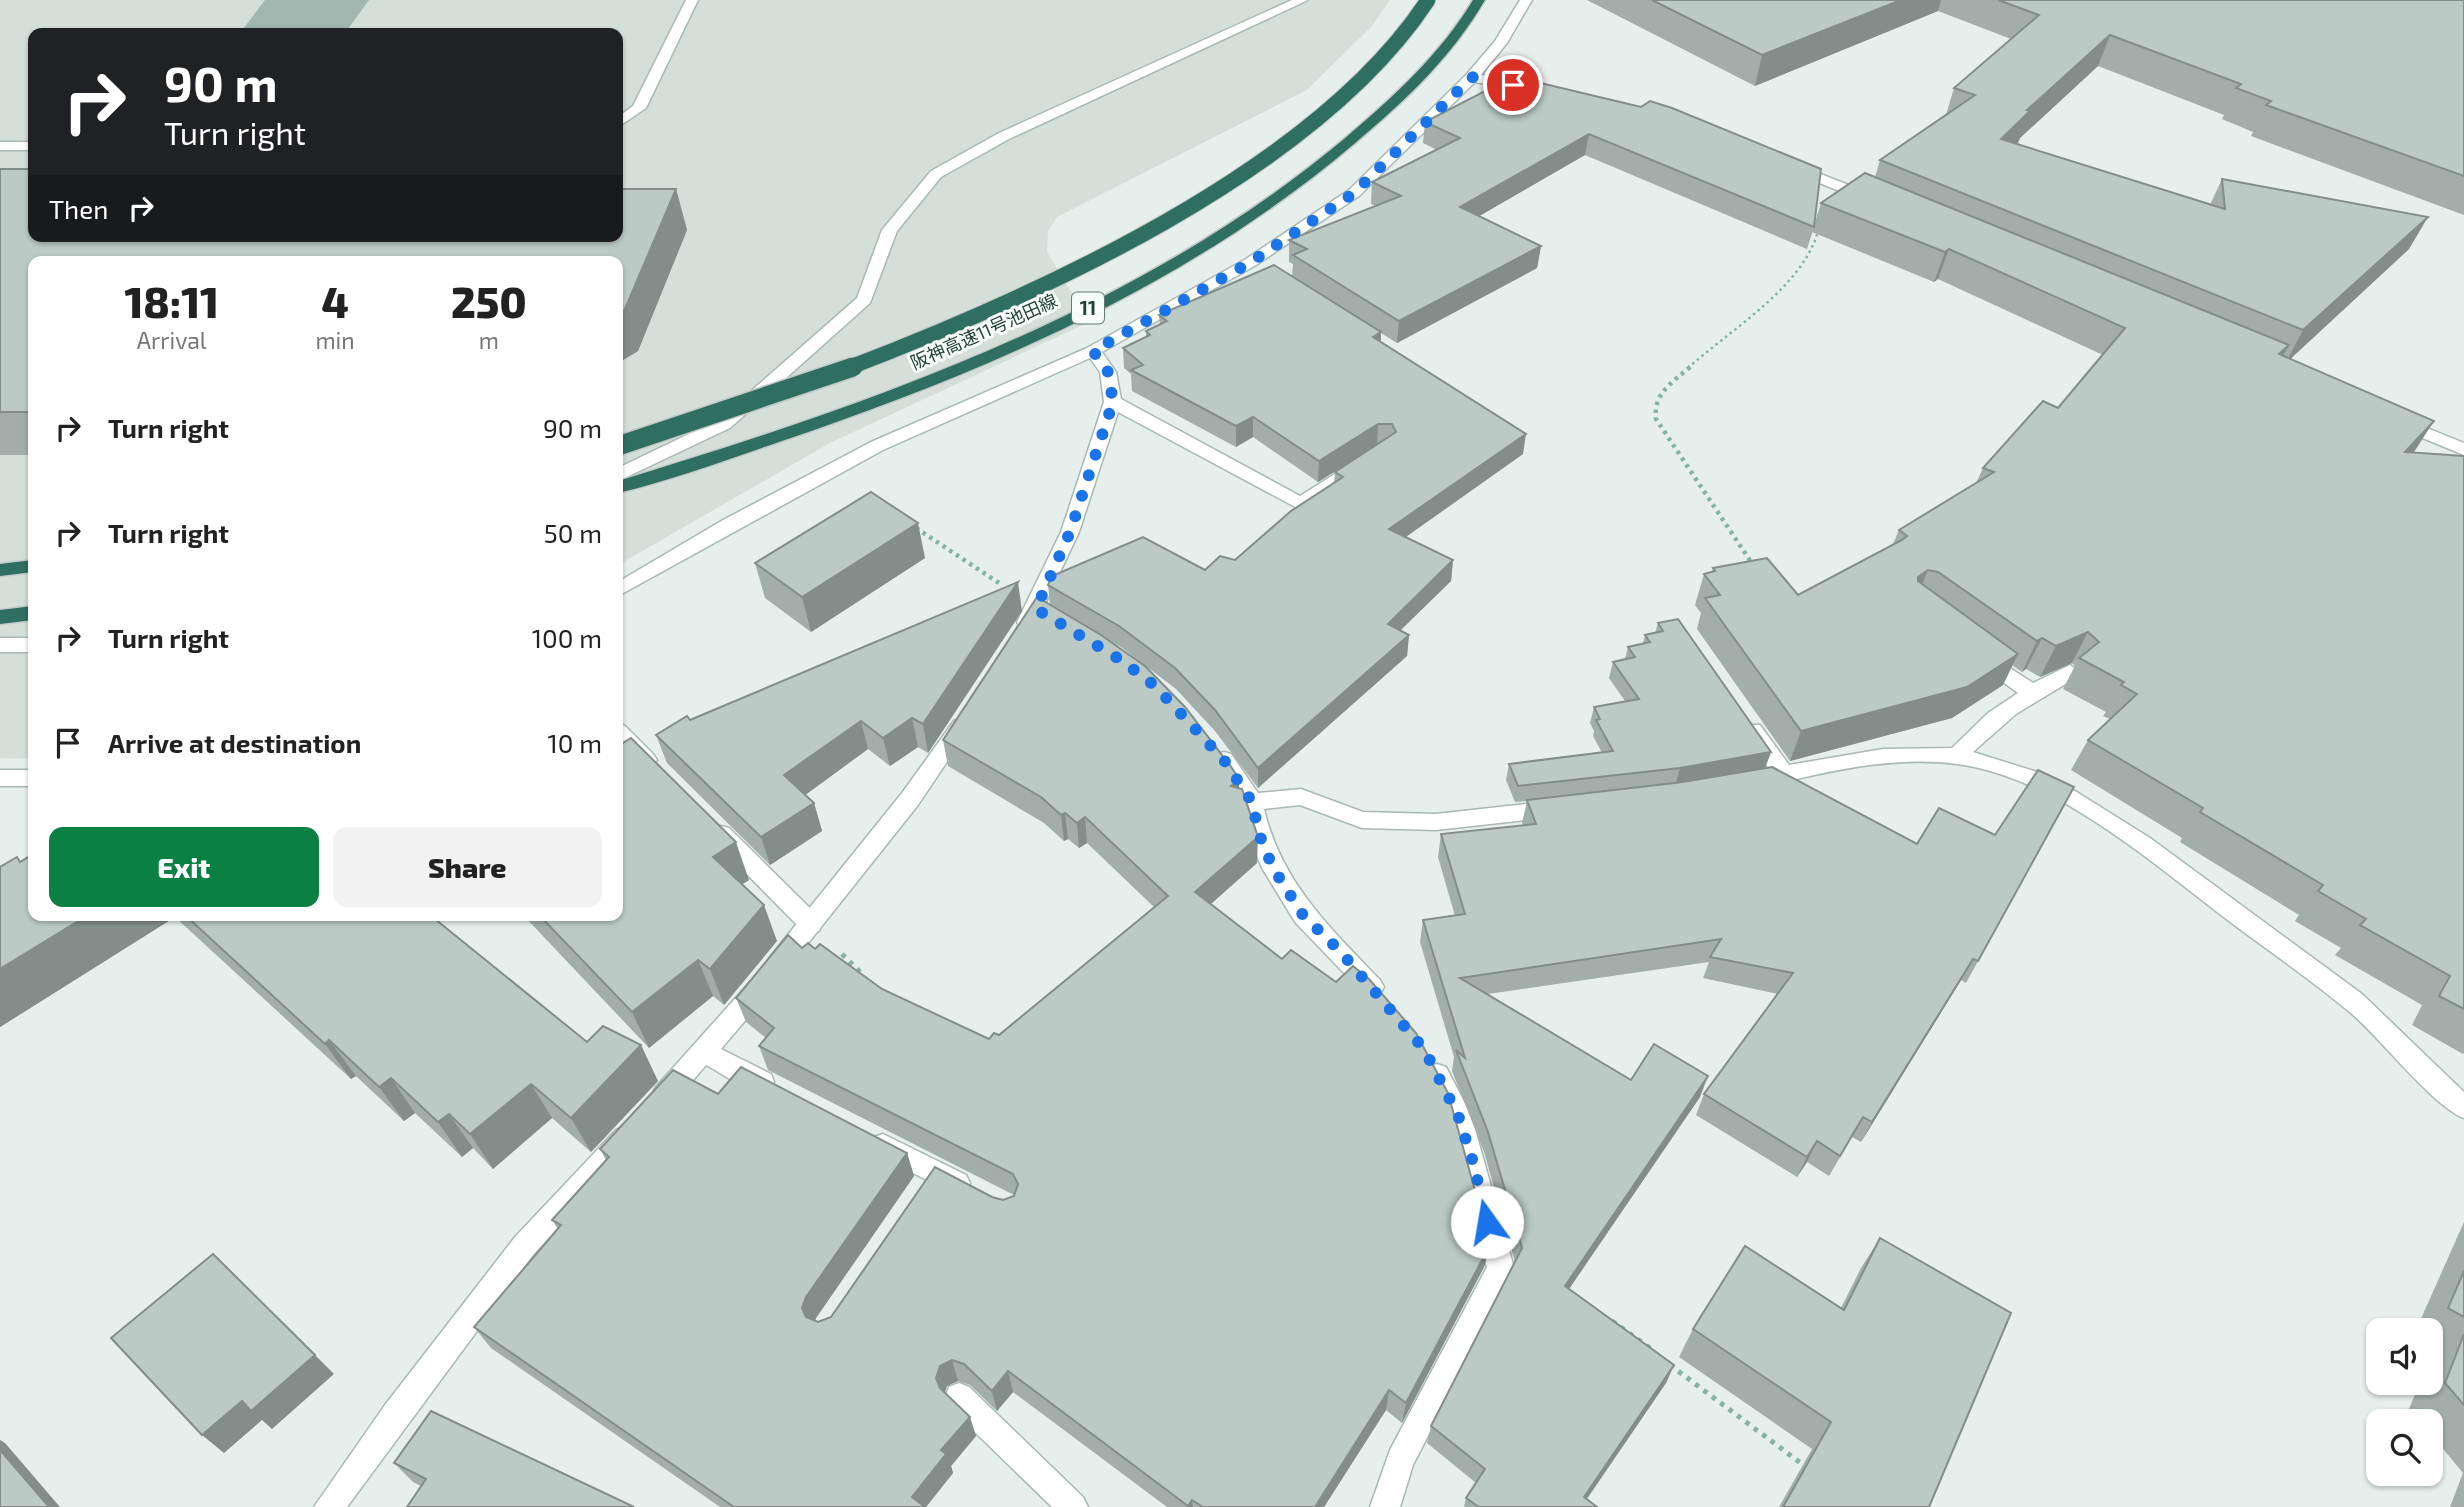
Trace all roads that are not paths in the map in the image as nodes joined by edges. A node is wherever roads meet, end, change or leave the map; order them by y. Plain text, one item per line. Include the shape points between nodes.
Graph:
1 (692, 0) edge
2 (1302, 0) edge
3 (1428, 0) edge
4 (1479, 0) edge
5 (1526, 0) edge
6 (1472, 77) junction
7 (1571, 97) edge
8 (623, 119) edge
9 (0, 146) edge
10 (28, 146) edge
11 (1784, 163) edge
12 (1879, 202) edge
13 (1093, 351) junction
14 (1113, 402) junction
15 (2388, 417) edge
16 (623, 444) edge
17 (2464, 450) edge
18 (1374, 458) edge
19 (623, 473) edge
20 (623, 486) edge
21 (28, 567) edge
22 (0, 570) edge
23 (623, 587) edge
24 (1036, 609) junction
25 (28, 614) edge
26 (0, 617) edge
27 (1057, 622) edge
28 (1014, 642) edge
29 (0, 645) edge
30 (28, 645) edge
31 (1969, 647) edge
32 (2070, 672) edge
33 (2031, 692) junction
34 (974, 705) edge
35 (1744, 717) edge
36 (623, 736) edge
37 (1208, 742) edge
38 (1956, 756) junction
39 (660, 774) edge
40 (1784, 774) junction
41 (0, 778) edge
42 (28, 778) edge
43 (1735, 785) edge
44 (1252, 802) junction
45 (1572, 806) edge
46 (707, 821) edge
47 (811, 924) junction
48 (1390, 1008) edge
49 (1424, 1049) edge
50 (704, 1052) junction
51 (789, 1096) edge
52 (2464, 1107) edge
53 (862, 1134) edge
54 (935, 1172) junction
55 (920, 1194) edge
56 (983, 1196) edge
57 (959, 1397) dead end
58 (1389, 1506) edge
59 (330, 1507) edge
60 (1073, 1507) edge

1 - 8 street via 639,108
2 - 19 street via 1004,136 936,174 890,230 864,300 724,424
3 - 16 highway, 阪神高速11号池田線 / 11, bridge via 1374,66 1302,130 1162,223 979,316 877,359 778,396
4 - 20 highway, 阪神高速11号池田線 / 11 via 1417,80 1349,145 1206,245 1072,316 909,388
5 - 6 street
6 - 7 street
6 - 13 street via 1354,193 1257,266
9 - 10 street
11 - 12 street
13 - 14 street via 1108,372
13 - 23 street via 877,446
14 - 18 street via 1301,504
14 - 24 street via 1070,532
15 - 17 street
21 - 22 highway
24 - 27 street
24 - 28 street
25 - 26 highway
29 - 30 street
31 - 33 street
32 - 33 street
33 - 38 street via 1981,727
34 - 47 street via 910,799
35 - 40 street
36 - 39 street
37 - 44 street
38 - 40 street via 1882,758
38 - 52 street via 1996,765 2041,785 2096,814 2163,859 2327,979
40 - 43 street
41 - 42 street
44 - 45 street via 1301,797 1362,820 1436,822
44 - 48 street via 1273,868 1303,915
46 - 47 street
47 - 50 street
49 - 58 street via 1458,1115 1501,1268 1400,1460
50 - 51 street
50 - 59 street via 524,1246
53 - 54 street
54 - 55 street
54 - 56 street
57 - 60 street

